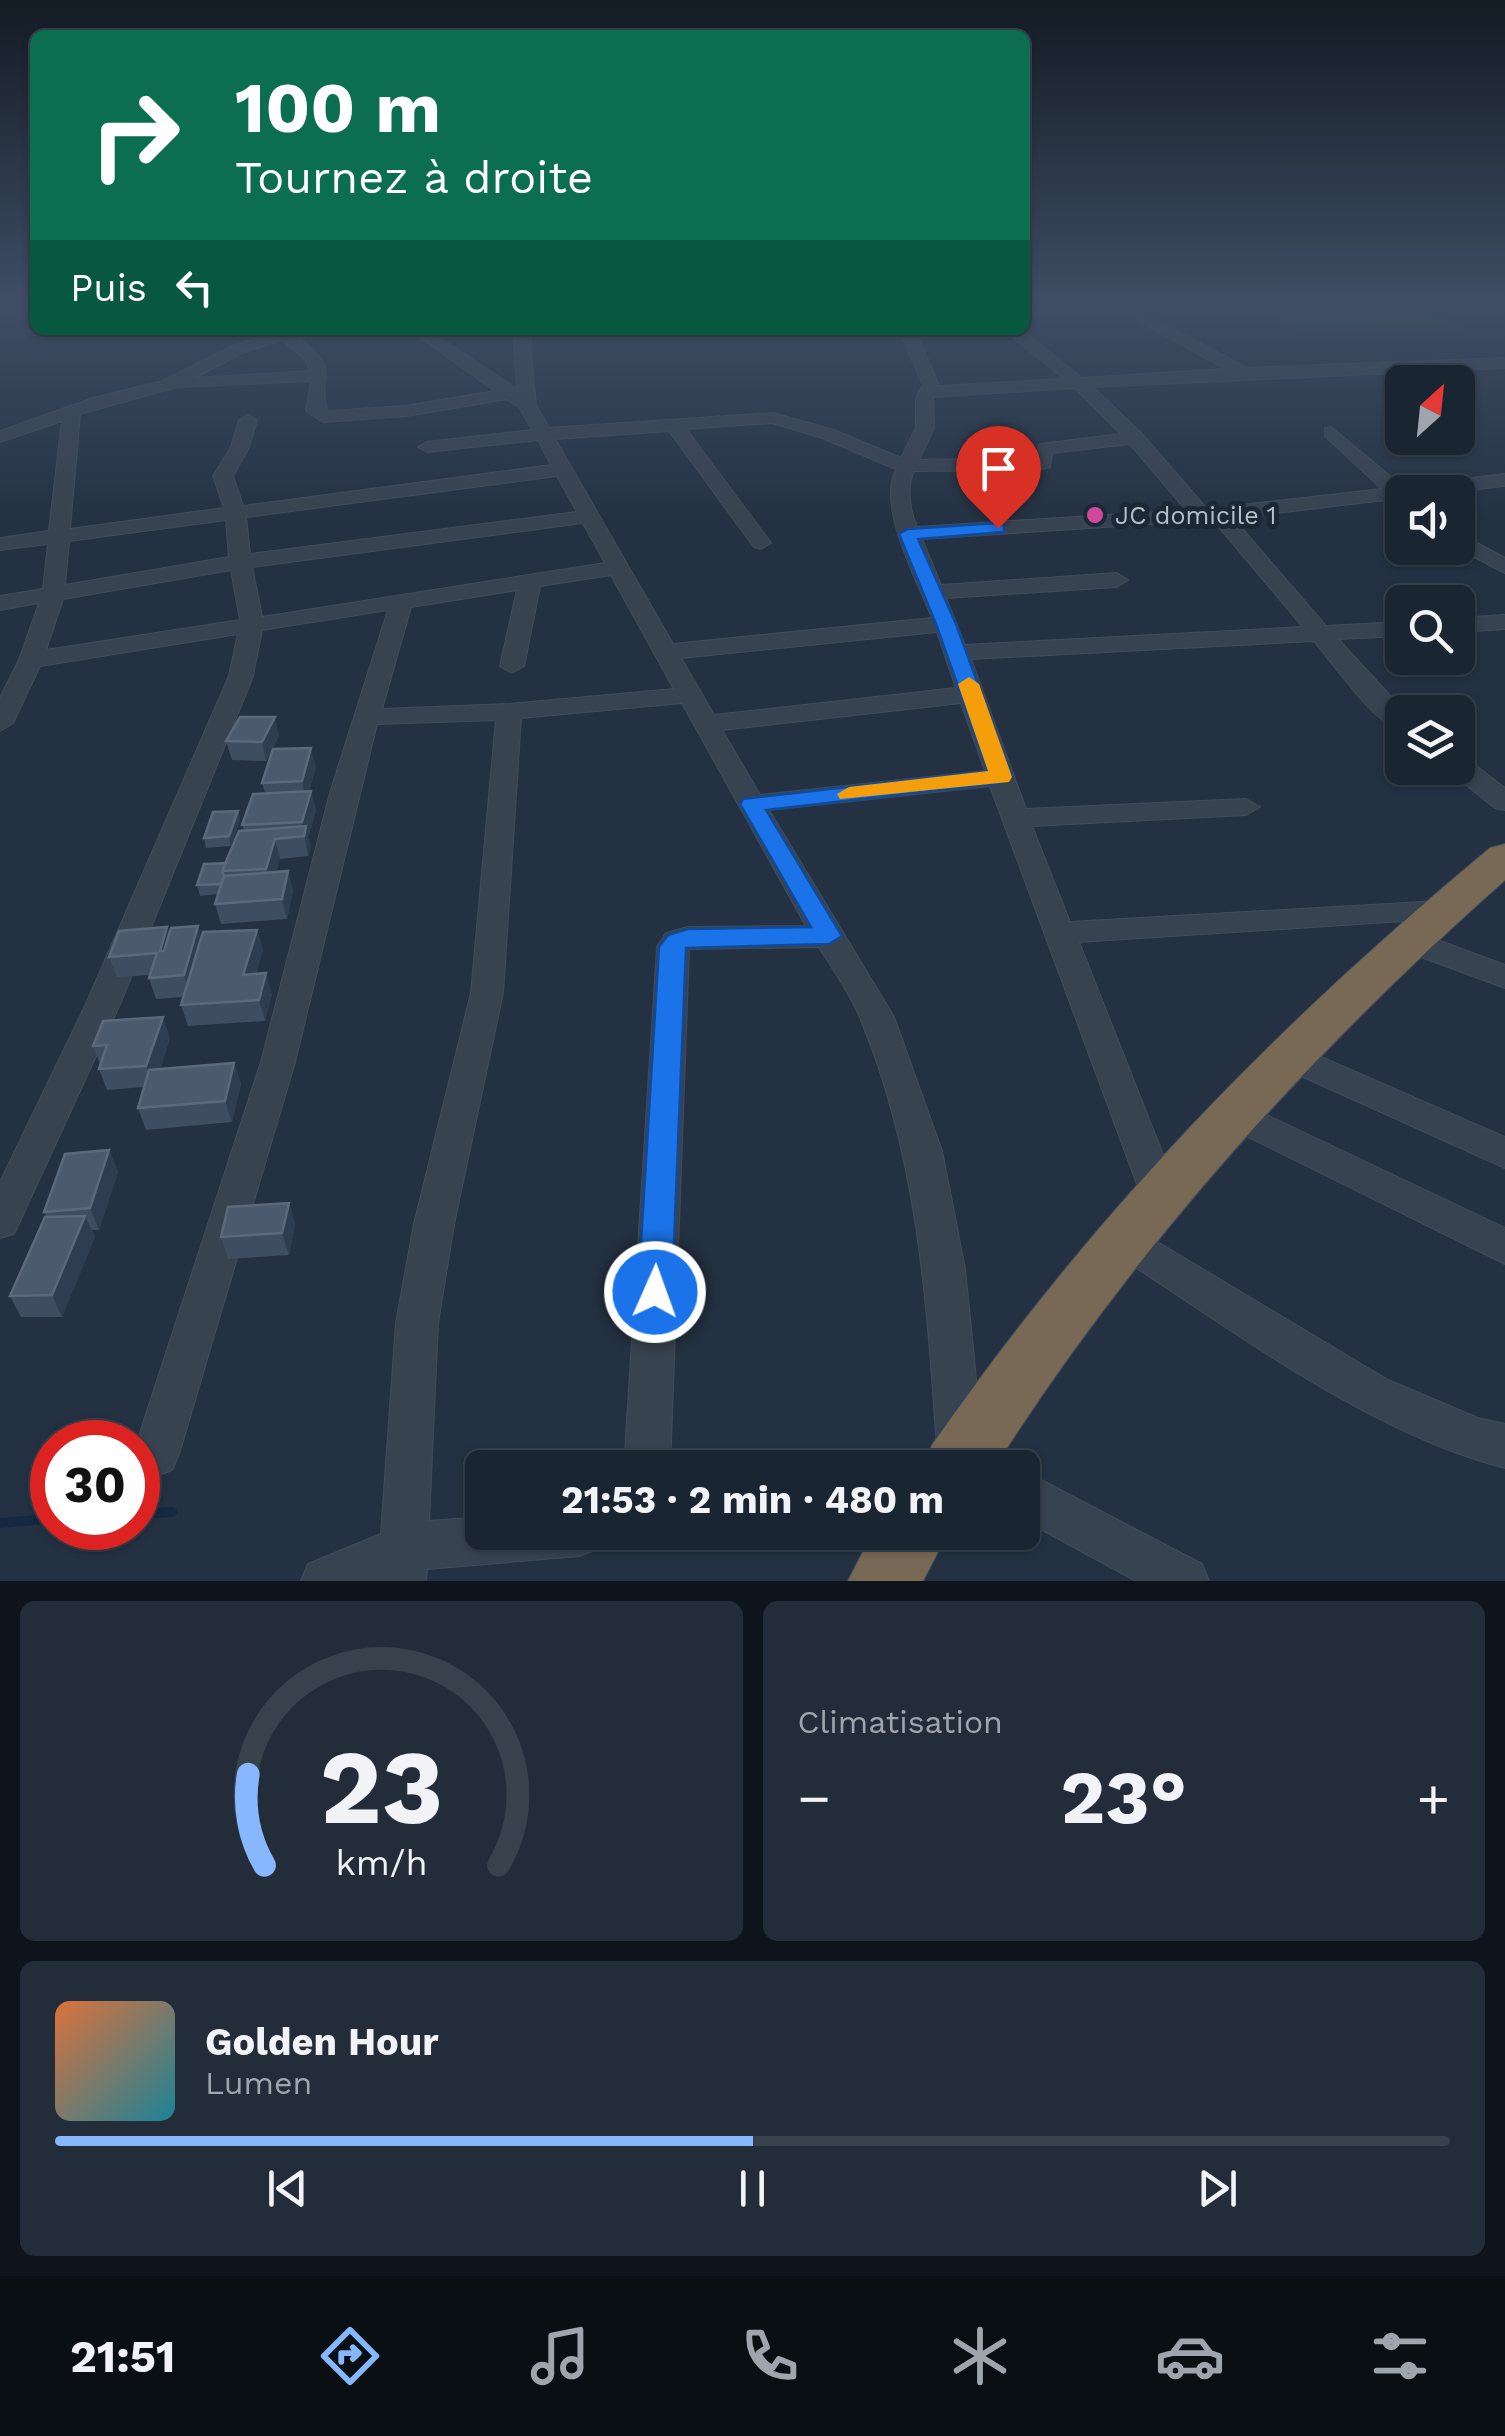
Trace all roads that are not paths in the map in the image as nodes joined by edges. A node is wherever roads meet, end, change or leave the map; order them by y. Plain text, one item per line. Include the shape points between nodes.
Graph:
1 (321, 375) edge
2 (187, 376) edge
3 (309, 376) edge
4 (486, 376) edge
5 (520, 376) edge
6 (929, 376) edge
7 (1070, 376) edge
8 (1201, 376) edge
9 (1078, 384) junction
10 (169, 385) junction
11 (928, 392) junction
12 (520, 399) junction
13 (72, 412) junction
14 (248, 420) dead end
15 (673, 424) junction
16 (1331, 432) dead end
17 (544, 434) junction
18 (0, 437) edge
19 (1136, 438) junction
20 (427, 447) dead end
21 (904, 466) junction
22 (566, 469) junction
23 (1505, 480) edge
24 (1475, 485) edge
25 (1385, 487) edge
26 (1385, 498) edge
27 (235, 512) junction
28 (1210, 515) junction
29 (592, 516) junction
30 (908, 534) junction
31 (59, 536) junction
32 (761, 542) dead end
33 (0, 544) edge
34 (1475, 549) edge
35 (240, 562) junction
36 (620, 567) junction
37 (1505, 568) edge
38 (530, 580) junction
39 (1117, 580) dead end
40 (932, 592) junction
41 (53, 595) junction
42 (402, 600) junction
43 (0, 603) edge
44 (1505, 622) edge
45 (252, 623) junction
46 (946, 624) junction
47 (1475, 625) edge
48 (1385, 630) edge
49 (1320, 634) junction
50 (667, 652) junction
51 (957, 653) junction
52 (31, 660) junction
53 (512, 666) dead end
54 (972, 694) junction
55 (691, 695) junction
56 (1385, 705) edge
57 (508, 712) junction
58 (369, 718) junction
59 (0, 722) edge
60 (707, 724) junction
61 (1001, 777) junction
62 (1475, 779) edge
63 (1505, 802) edge
64 (751, 804) junction
65 (1246, 807) dead end
66 (1015, 818) junction
67 (1505, 857) edge
68 (1424, 926) junction
69 (1059, 932) junction
70 (829, 936) junction
71 (1505, 977) edge
72 (1290, 1056) junction
73 (1233, 1113) junction
74 (1505, 1153) edge
75 (1160, 1195) junction
76 (0, 1222) edge
77 (1124, 1239) junction
78 (1505, 1248) edge
79 (160, 1441) edge
80 (1505, 1446) edge
81 (648, 1450) edge
82 (963, 1450) edge
83 (975, 1450) edge
84 (1040, 1502) edge
85 (482, 1550) edge
86 (903, 1550) edge
87 (405, 1564) edge
88 (324, 1581) edge
89 (883, 1581) edge
90 (1185, 1581) edge

1 - 12 street via 315,411 330,417
2 - 10 street
3 - 10 street
4 - 12 street
5 - 12 street
6 - 11 street
7 - 9 street
8 - 9 street
9 - 11 street
9 - 19 street
10 - 13 street
11 - 21 street via 925,428
12 - 17 street
13 - 18 street
13 - 31 street
14 - 27 street via 223,476
15 - 17 street
15 - 21 street via 786,420
15 - 32 street
16 - 25 street
17 - 20 street
17 - 22 street
19 - 21 street via 1046,448 1038,464
19 - 28 street
21 - 30 street via 898,500
22 - 27 street
22 - 29 street
23 - 24 street
26 - 28 street
27 - 31 street
27 - 35 street
28 - 30 street
28 - 49 street
29 - 35 street
29 - 36 street
30 - 40 street
31 - 33 street
31 - 41 street
34 - 37 street
35 - 41 street
35 - 45 street
36 - 38 street
36 - 50 street
38 - 42 street
38 - 53 street
39 - 40 street
40 - 46 street
41 - 43 street
41 - 52 street
42 - 45 street
42 - 58 street
44 - 47 street
45 - 52 street
45 - 76 street via 229,707 72,1074
46 - 50 street
46 - 51 street
48 - 49 street
49 - 51 street
49 - 56 street
50 - 55 street
51 - 54 street
52 - 59 street
54 - 60 street
54 - 61 street
55 - 57 street
55 - 60 street
57 - 58 street
57 - 87 street via 487,993 417,1323
58 - 79 street via 278,1062
60 - 64 street
61 - 64 street
61 - 66 street
62 - 63 street
64 - 70 street
65 - 66 street
66 - 69 street
67 - 68 highway
68 - 69 street
68 - 71 street
68 - 72 highway
69 - 75 street
70 - 81 street via 688,938 672,947
70 - 82 street via 877,1017 923,1151 945,1269
72 - 73 highway
72 - 74 street
73 - 75 highway
73 - 78 street
75 - 77 highway
77 - 80 street via 1373,1394
77 - 83 highway
84 - 90 street
85 - 87 street
86 - 89 highway
87 - 88 street

